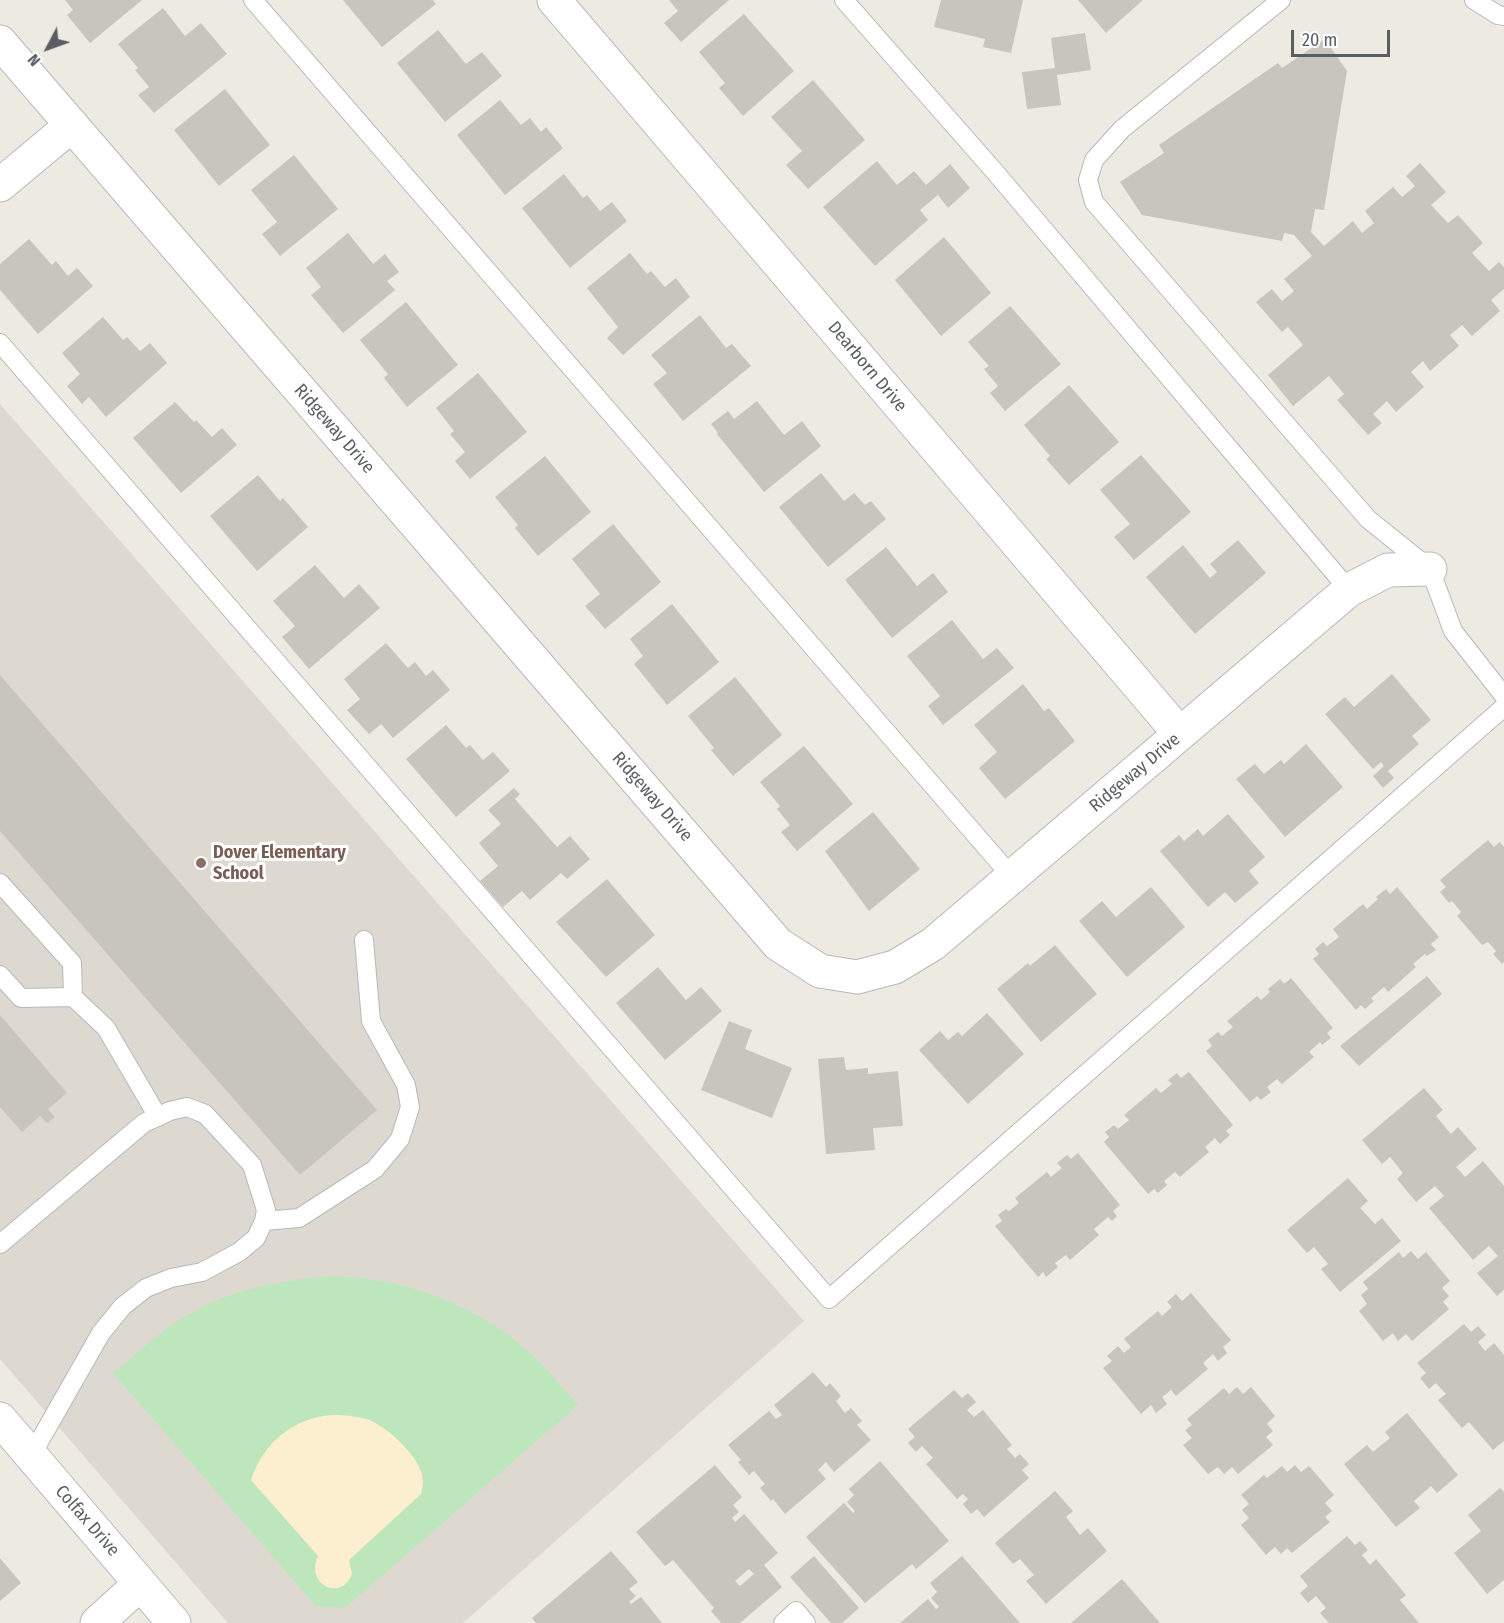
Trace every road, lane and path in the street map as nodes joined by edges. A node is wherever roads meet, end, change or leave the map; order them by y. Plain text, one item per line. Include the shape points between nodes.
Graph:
1 (253, 0) edge
2 (554, 0) edge
3 (844, 0) edge
4 (1281, 0) edge
5 (1474, 0) edge
6 (1504, 16) edge
7 (0, 42) edge
8 (72, 125) junction
9 (0, 185) edge
10 (0, 343) edge
11 (1430, 569) junction
12 (1349, 590) junction
13 (1504, 696) edge
14 (1504, 706) edge
15 (1180, 734) junction
16 (1012, 877) junction
17 (0, 883) edge
18 (364, 940) dead end
19 (0, 975) edge
20 (73, 997) junction
21 (158, 1117) junction
22 (264, 1221) junction
23 (0, 1244) edge
24 (0, 1419) edge
25 (31, 1456) junction
26 (140, 1584) junction
27 (98, 1623) edge
28 (174, 1623) edge
29 (783, 1623) edge
30 (806, 1623) edge

1 - 16 lane
2 - 15 street, Dearborn Drive
3 - 12 lane
4 - 11 lane via 1122,129 1094,160 1088,180 1094,202 1368,519
5 - 6 lane
7 - 8 street, Ridgeway Drive
8 - 9 street
8 - 16 street, Ridgeway Drive via 778,944 820,971 857,977 895,967 933,944
10 - 14 lane via 829,1299
11 - 12 street, Ridgeway Drive via 1388,570
11 - 13 lane via 1453,631
12 - 15 street, Ridgeway Drive
15 - 16 street, Ridgeway Drive
17 - 20 lane via 72,963
18 - 22 lane via 371,1021 406,1085 410,1107 400,1139 375,1170 299,1218
19 - 20 lane via 21,998
20 - 21 lane via 106,1028
21 - 22 lane via 187,1107 205,1114 252,1165 266,1210
21 - 23 lane via 144,1123
22 - 25 lane via 256,1238 239,1252 202,1272 146,1288 123,1306 101,1333
24 - 25 street, Colfax Drive
25 - 26 street, Colfax Drive
26 - 27 street
26 - 28 street, Colfax Drive
29 - 30 lane via 796,1611

